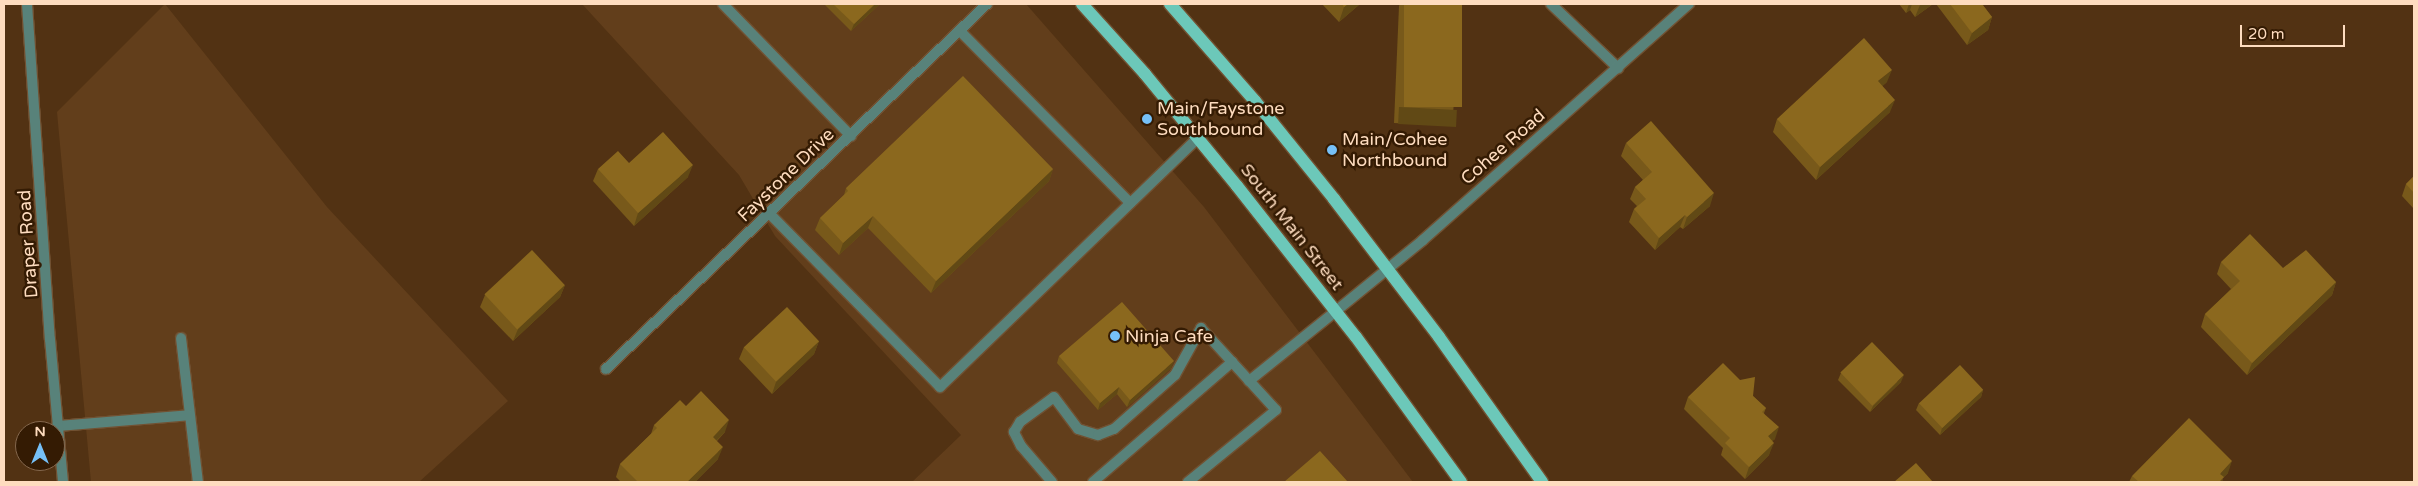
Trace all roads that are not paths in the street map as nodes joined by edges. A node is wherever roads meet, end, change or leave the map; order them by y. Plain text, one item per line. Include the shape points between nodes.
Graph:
1 (27, 4) edge
2 (723, 4) edge
3 (987, 4) edge
4 (1082, 4) edge
5 (1170, 4) edge
6 (1551, 4) edge
7 (1689, 4) edge
8 (960, 31) junction
9 (1618, 68) junction
10 (851, 136) junction
11 (1198, 138) junction
12 (1130, 203) junction
13 (769, 213) junction
14 (1388, 269) junction
15 (1336, 311) junction
16 (181, 338) dead end
17 (1232, 362) junction
18 (606, 369) dead end
19 (1249, 381) junction
20 (190, 415) junction
21 (57, 421) edge
22 (65, 425) edge
23 (198, 482) edge
24 (1052, 482) edge
25 (1093, 482) edge
26 (1188, 482) edge
27 (1461, 482) edge
28 (1542, 482) edge

1 - 21 street, Draper Road
2 - 10 street
3 - 8 street, Faystone Drive
4 - 11 main road, South Main Street
5 - 14 main road via 1255,101
6 - 9 street
7 - 9 street, Cohee Road
8 - 10 street, Faystone Drive
8 - 12 street
9 - 14 street, Cohee Road
10 - 13 street, Faystone Drive
11 - 12 street
11 - 15 main road, South Main Street
12 - 13 street via 940,387
13 - 18 street, Faystone Drive
14 - 15 street, Cohee Road
14 - 28 main road
15 - 19 street, Cohee Road
15 - 27 main road, South Main Street
16 - 20 street
17 - 19 street
17 - 24 street via 1201,328 1175,375 1114,429 1098,435 1078,429 1054,397 1020,422 1014,432 1020,446
17 - 25 street
19 - 26 street via 1276,410
20 - 22 street
20 - 23 street

